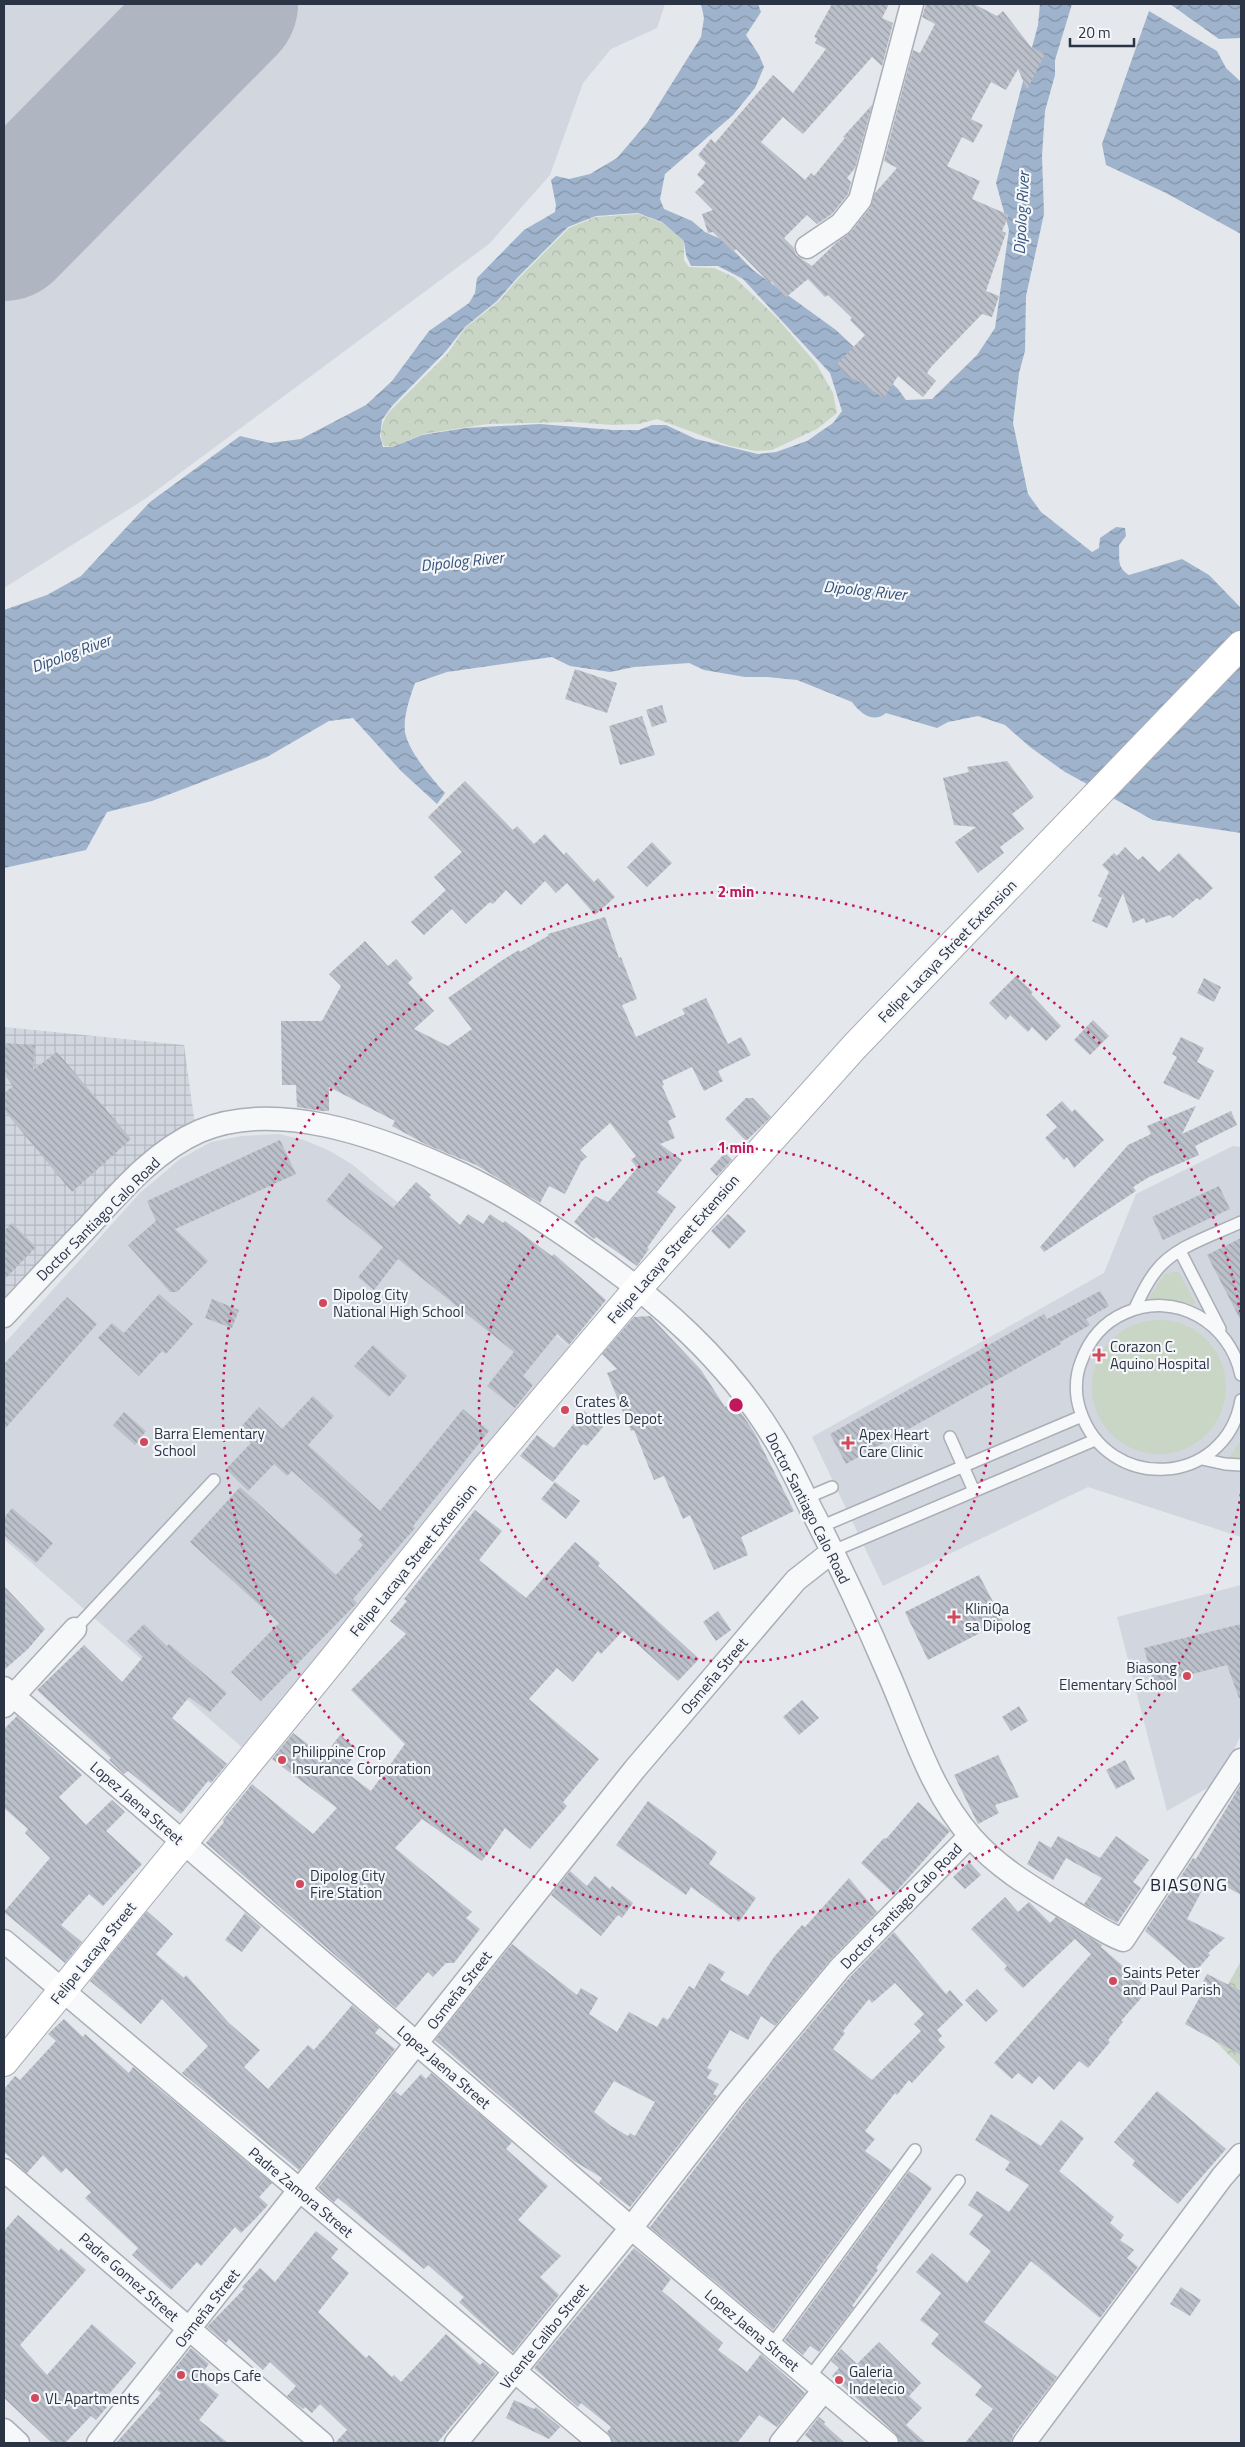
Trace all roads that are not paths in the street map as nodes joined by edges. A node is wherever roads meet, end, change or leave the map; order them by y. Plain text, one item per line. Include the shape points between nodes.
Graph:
1 (912, 4) edge
2 (807, 247) dead end
3 (1241, 645) edge
4 (1241, 1222) edge
5 (1180, 1250) junction
6 (639, 1287) junction
7 (1135, 1308) junction
8 (4, 1316) edge
9 (1223, 1335) junction
10 (1240, 1366) edge
11 (1241, 1375) edge
12 (1241, 1400) edge
13 (1082, 1416) junction
14 (950, 1436) dead end
15 (1095, 1440) junction
16 (1202, 1459) junction
17 (1241, 1465) edge
18 (963, 1466) junction
19 (214, 1480) dead end
20 (832, 1486) dead end
21 (974, 1491) junction
22 (806, 1498) junction
23 (820, 1527) junction
24 (833, 1551) junction
25 (75, 1629) joint
26 (7, 1697) edge
27 (1241, 1760) edge
28 (970, 1836) junction
29 (183, 1843) junction
30 (4, 1941) edge
31 (63, 1990) junction
32 (416, 2044) junction
33 (4, 2062) edge
34 (915, 2150) dead end
35 (1241, 2155) edge
36 (4, 2170) edge
37 (958, 2181) dead end
38 (300, 2191) junction
39 (631, 2228) junction
40 (190, 2330) junction
41 (771, 2346) junction
42 (514, 2372) junction
43 (816, 2384) junction
44 (4, 2430) edge
45 (18, 2443) edge
46 (98, 2443) edge
47 (322, 2443) edge
48 (456, 2443) edge
49 (600, 2443) edge
50 (781, 2443) edge
51 (887, 2443) edge
52 (1024, 2443) edge

1 - 2 street via 860,200 841,224
3 - 6 main road, Felipe Lacaya Street Extension via 862,1040
4 - 5 lane
5 - 7 lane via 1156,1270
5 - 9 lane
6 - 8 street, Doctor Santiago Calo Road via 546,1222 483,1184 375,1139 277,1118 228,1122 200,1131 160,1156 110,1203
6 - 22 street, Doctor Santiago Calo Road via 693,1336 748,1400 775,1439
6 - 29 main road, Felipe Lacaya Street Extension via 484,1470
7 - 9 lane via 1183,1308 1212,1324
7 - 13 lane via 1094,1336 1079,1366 1072,1385
9 - 10 lane
10 - 11 lane
12 - 16 lane via 1234,1425 1226,1438
13 - 15 lane
13 - 18 lane
14 - 18 lane
15 - 16 lane via 1118,1459 1145,1469 1174,1469
15 - 21 lane
16 - 17 lane
18 - 21 lane
18 - 23 lane
19 - 25 lane
20 - 22 lane
21 - 24 lane
22 - 23 street, Doctor Santiago Calo Road
23 - 24 street, Doctor Santiago Calo Road
24 - 28 street, Doctor Santiago Calo Road via 931,1774
24 - 32 street, Osmeña Street via 796,1580 640,1762
25 - 26 street
26 - 29 street, Lopez Jaena Street
27 - 28 street via 1123,1940 1006,1870
28 - 39 street, Doctor Santiago Calo Road via 840,1968 733,2097
29 - 31 main road, Felipe Lacaya Street
29 - 32 street, Lopez Jaena Street
30 - 31 street, Padre Zamora Street
31 - 33 main road, Felipe Lacaya Street
31 - 38 street, Padre Zamora Street
32 - 38 street, Osmeña Street
32 - 39 street, Lopez Jaena Street
34 - 41 lane
35 - 52 street
36 - 40 street, Padre Gomez Street
37 - 43 lane
38 - 40 street, Osmeña Street
38 - 42 street, Padre Zamora Street
39 - 41 street, Lopez Jaena Street
39 - 42 street, Vicente Calibo Street
40 - 46 street, Osmeña Street
40 - 47 street, Padre Gomez Street
41 - 43 street, Lopez Jaena Street
42 - 48 street, Vicente Calibo Street
42 - 49 street, Padre Zamora Street
43 - 50 street
43 - 51 street, Lopez Jaena Street
44 - 45 street

